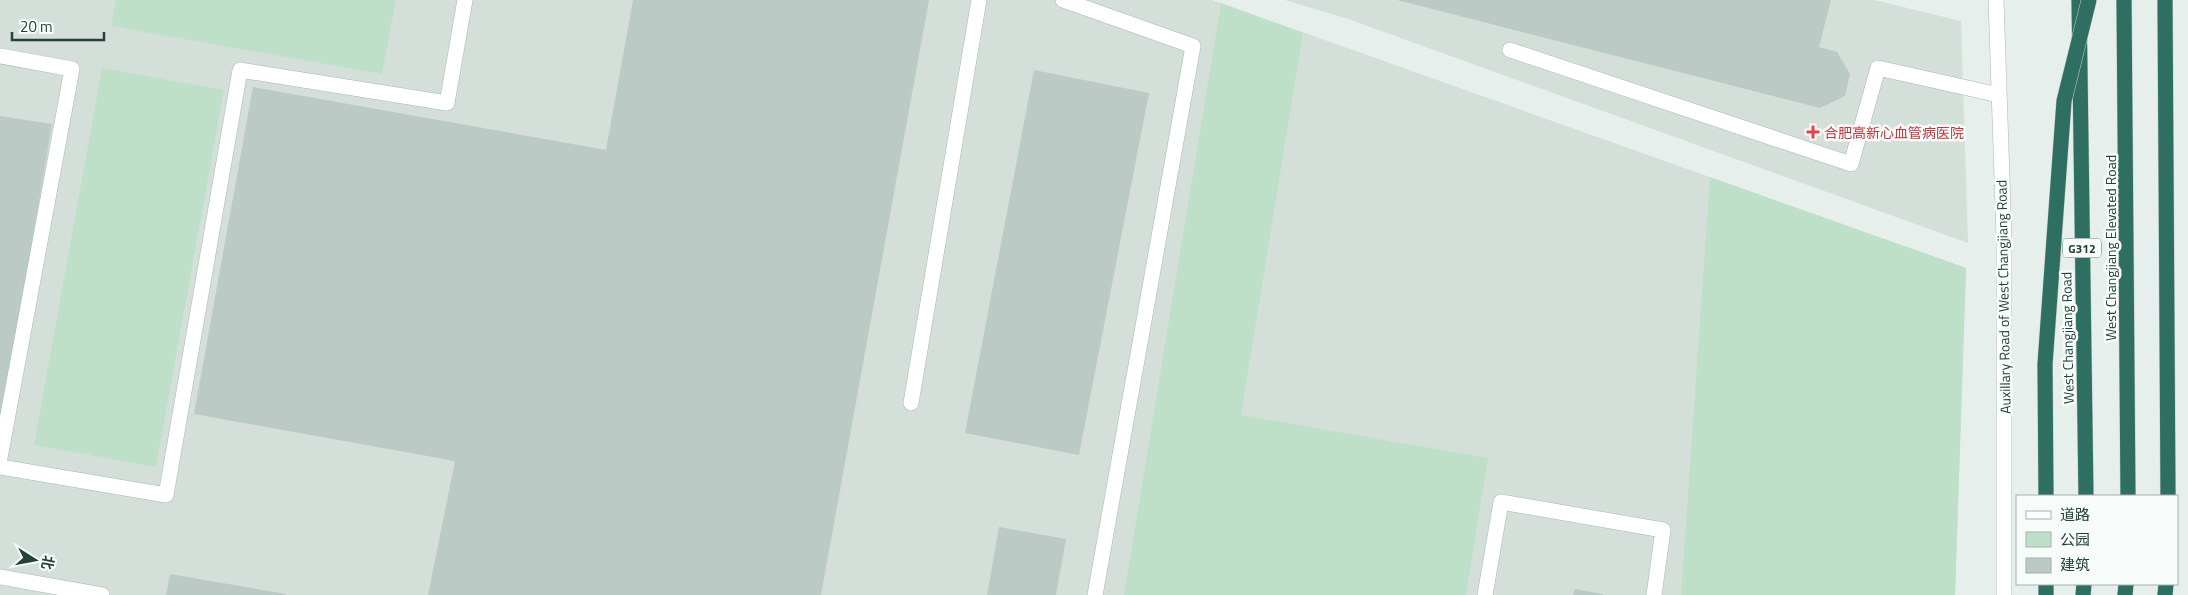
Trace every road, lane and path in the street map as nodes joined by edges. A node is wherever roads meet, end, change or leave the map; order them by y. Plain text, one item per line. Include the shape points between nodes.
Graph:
1 (465, 0) edge
2 (980, 0) edge
3 (1063, 0) edge
4 (1996, 0) edge
5 (2079, 0) edge
6 (2089, 0) edge
7 (2124, 0) edge
8 (2165, 0) edge
9 (1510, 50) dead end
10 (0, 56) edge
11 (1999, 95) junction
12 (911, 403) dead end
13 (0, 458) edge
14 (0, 467) edge
15 (2046, 495) edge
16 (2086, 495) edge
17 (2128, 495) edge
18 (2168, 495) edge
19 (0, 577) edge
20 (102, 595) edge
21 (1095, 595) edge
22 (1485, 595) edge
23 (1654, 595) edge
24 (2004, 595) edge

1 - 14 street via 448,103 240,70 166,495
2 - 12 street
3 - 21 street via 1192,46
4 - 11 street, Auxillary Road of West Changjiang Road
5 - 16 highway, West Changjiang Road / G312
6 - 15 highway, bridge via 2064,101 2045,364
7 - 17 highway, West Changjiang Elevated Road
8 - 18 highway
9 - 11 street via 1851,164 1878,68
10 - 13 street via 72,69
11 - 24 street, Auxillary Road of West Changjiang Road via 2004,237
19 - 20 street
22 - 23 street via 1501,502 1663,530

